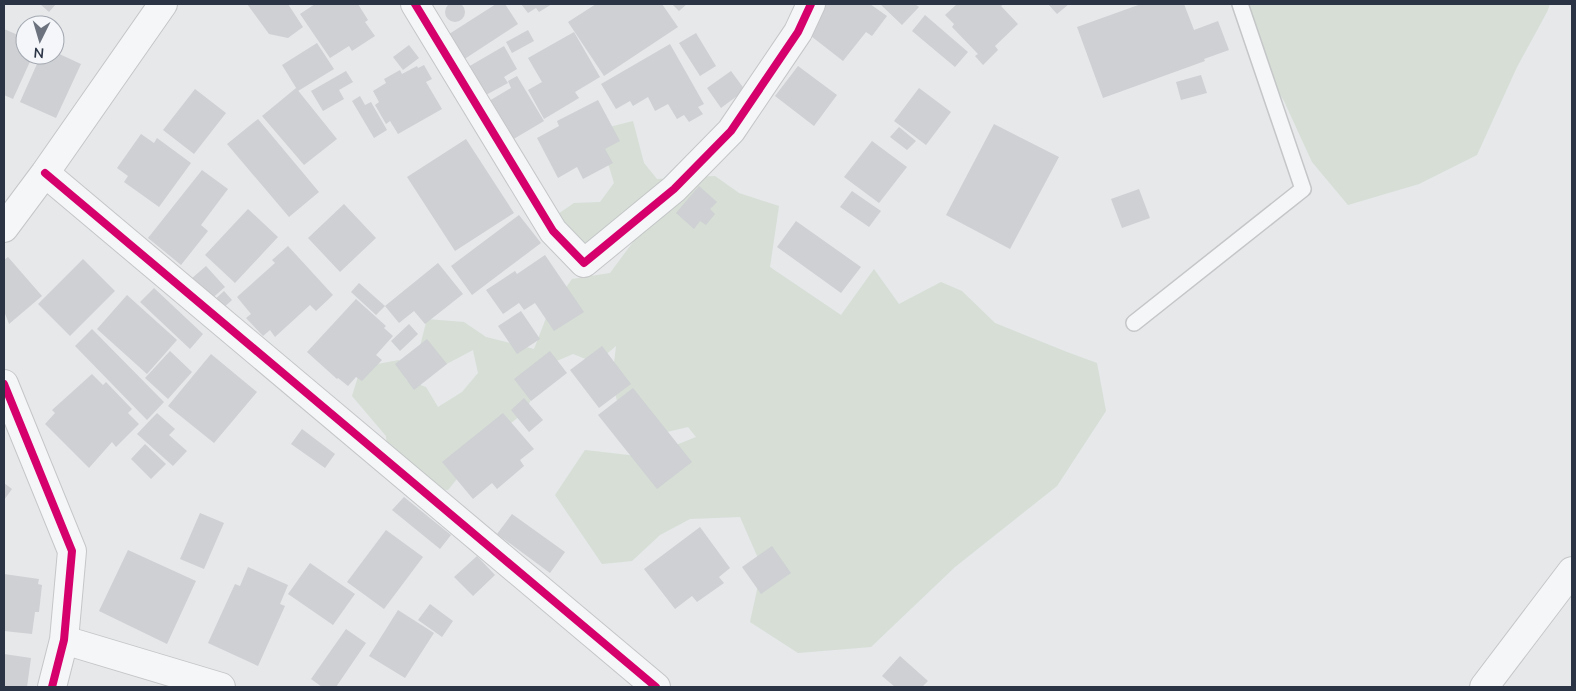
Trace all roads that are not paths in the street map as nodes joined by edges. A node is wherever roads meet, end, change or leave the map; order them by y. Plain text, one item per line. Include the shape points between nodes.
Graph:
1 (163, 4) edge
2 (416, 4) edge
3 (812, 4) edge
4 (1240, 4) edge
5 (45, 173) junction
6 (4, 228) edge
7 (1134, 323) dead end
8 (4, 384) edge
9 (1572, 571) edge
10 (64, 640) junction
11 (52, 687) edge
12 (221, 687) edge
13 (656, 687) edge
14 (1484, 687) edge

1 - 5 street
2 - 3 street via 553,231 584,263 674,189 730,131 798,32
4 - 7 lane via 1303,189
5 - 6 street
5 - 13 street
8 - 10 street via 72,551
9 - 14 street
10 - 11 street
10 - 12 street

